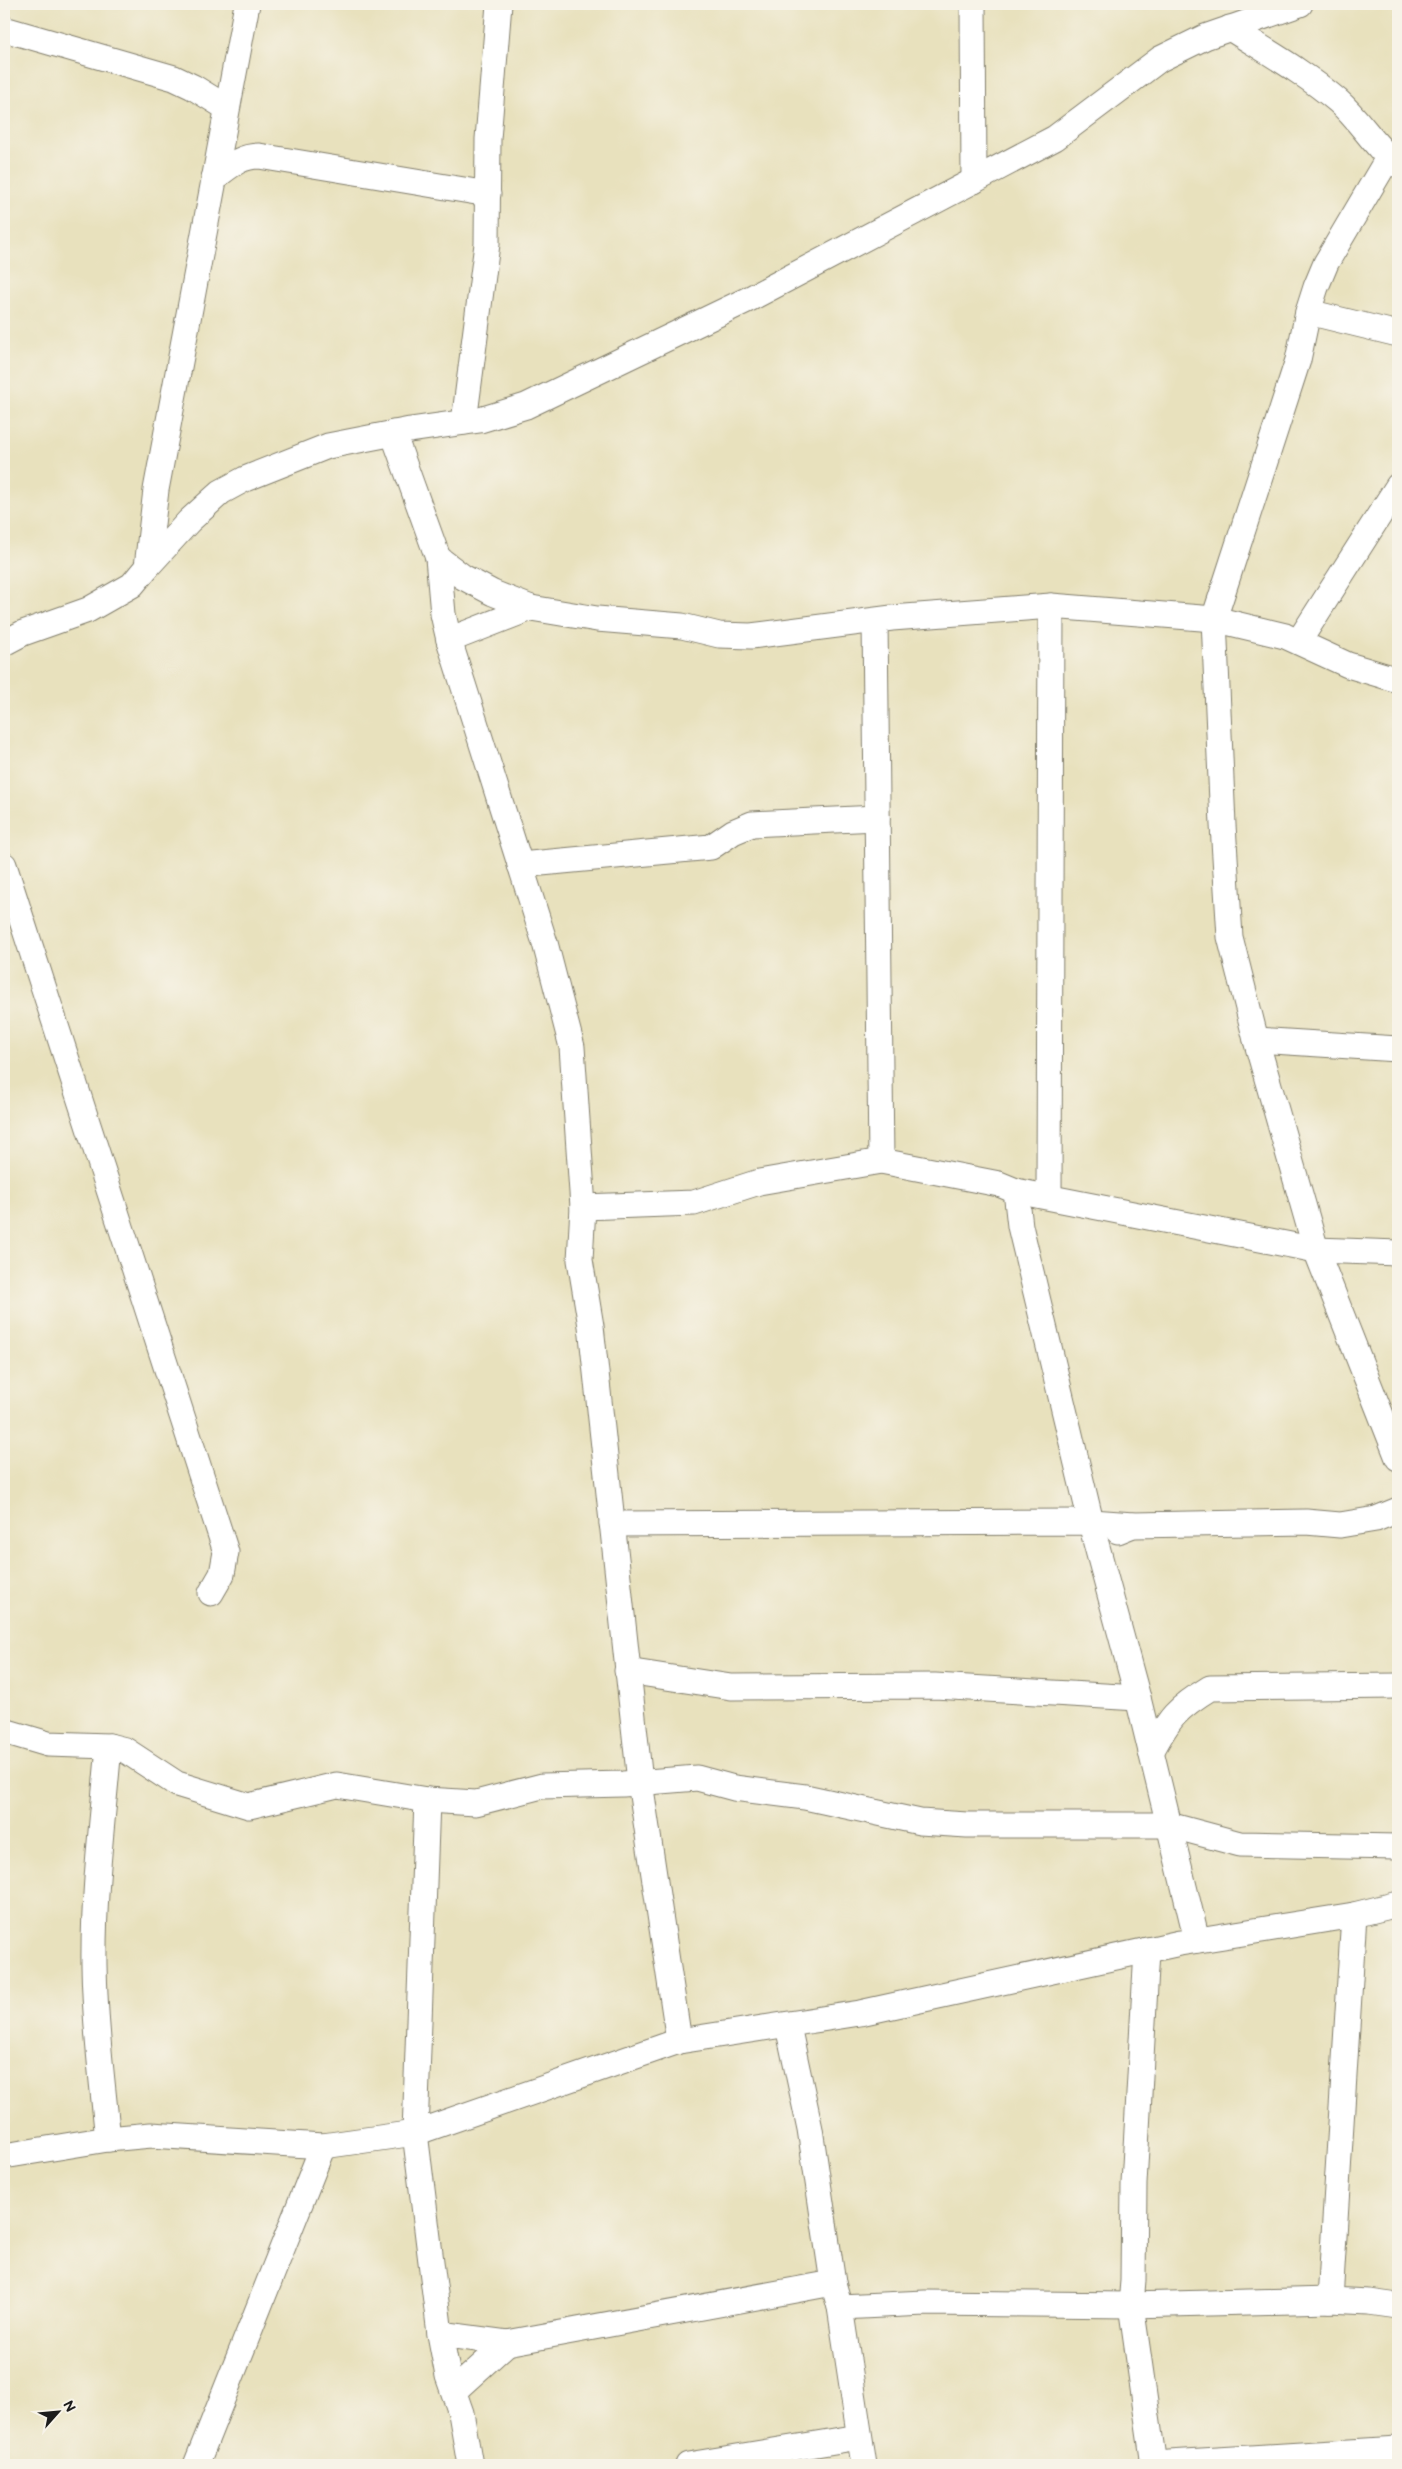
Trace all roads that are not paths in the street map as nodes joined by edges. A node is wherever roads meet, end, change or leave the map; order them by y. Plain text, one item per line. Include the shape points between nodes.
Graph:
1 (247, 4) edge
2 (499, 4) edge
3 (973, 4) edge
4 (1300, 4) edge
5 (1230, 28) junction
6 (4, 29) edge
7 (227, 108) junction
8 (1393, 161) edge
9 (214, 178) junction
10 (974, 181) junction
11 (488, 194) junction
12 (1308, 312) junction
13 (1398, 334) edge
14 (464, 422) junction
15 (393, 433) junction
16 (1398, 486) edge
17 (438, 558) junction
18 (147, 567) junction
19 (1051, 606) junction
20 (531, 608) junction
21 (1214, 619) junction
22 (875, 622) junction
23 (450, 640) junction
24 (1299, 641) junction
25 (4, 643) edge
26 (1398, 680) edge
27 (877, 818) junction
28 (4, 865) edge
29 (520, 865) junction
30 (1256, 1040) junction
31 (1398, 1049) edge
32 (881, 1161) junction
33 (1016, 1190) junction
34 (1049, 1196) junction
35 (583, 1207) junction
36 (1316, 1250) junction
37 (1398, 1253) edge
38 (1398, 1458) edge
39 (1398, 1510) edge
40 (612, 1524) junction
41 (1094, 1532) junction
42 (211, 1593) dead end
43 (627, 1672) junction
44 (1398, 1686) edge
45 (1138, 1698) junction
46 (4, 1731) edge
47 (109, 1746) junction
48 (1151, 1752) junction
49 (640, 1782) junction
50 (427, 1800) junction
51 (1169, 1825) junction
52 (1398, 1847) edge
53 (1398, 1904) edge
54 (1354, 1915) junction
55 (1198, 1940) junction
56 (1147, 1950) junction
57 (788, 2026) junction
58 (679, 2041) junction
59 (415, 2134) junction
60 (108, 2139) junction
61 (323, 2146) junction
62 (4, 2156) edge
63 (833, 2283) junction
64 (1330, 2300) junction
65 (1131, 2305) junction
66 (1398, 2306) edge
67 (840, 2307) junction
68 (440, 2334) junction
69 (507, 2343) junction
70 (454, 2390) junction
71 (859, 2437) junction
72 (1398, 2449) edge
73 (196, 2465) edge
74 (470, 2465) edge
75 (688, 2465) edge
76 (864, 2465) edge
77 (1153, 2465) edge

1 - 7 street
2 - 11 street via 488,139
3 - 10 street
4 - 5 street
5 - 8 street via 1336,100
5 - 10 street via 1160,59 1055,138
6 - 7 street via 174,78
7 - 9 street
8 - 12 street via 1326,263
9 - 11 street via 236,161 259,156
9 - 18 street via 156,490
10 - 14 street via 751,298 526,406
11 - 14 street via 487,244
12 - 13 street
12 - 21 street via 1298,360
14 - 15 street
15 - 17 street
15 - 18 street via 328,446 237,483 221,492 189,521
16 - 24 street
17 - 20 street via 471,581
17 - 23 street via 443,614
18 - 25 street via 132,585 88,610
19 - 21 street
19 - 22 street
19 - 34 street
20 - 22 street via 597,620 682,626 719,635 751,636
20 - 23 street
21 - 24 street
21 - 30 street via 1230,937
22 - 27 street
23 - 29 street
24 - 26 street via 1348,665
27 - 29 street via 752,824 711,847
27 - 32 street
28 - 42 street via 226,1552 222,1574
29 - 35 street via 546,943 572,1047
30 - 31 street
30 - 36 street
32 - 33 street
32 - 35 street via 759,1182 694,1203
33 - 34 street
33 - 41 street via 1020,1226
34 - 36 street
35 - 40 street via 580,1260 591,1326
36 - 37 street
36 - 38 street
39 - 41 street via 1376,1519 1340,1525 1306,1522 1133,1525
40 - 41 street
40 - 43 street
41 - 45 street
43 - 45 street via 731,1687 935,1686
43 - 49 street
44 - 48 street via 1210,1688 1184,1704 1167,1722
45 - 48 street
46 - 47 street via 48,1744
47 - 50 street via 125,1750 177,1784 249,1806 337,1785
47 - 60 street via 96,1895 94,1964 96,2026
48 - 51 street
49 - 50 street via 542,1786 476,1803
49 - 51 street via 697,1778 734,1788 805,1797 920,1822
49 - 58 street
50 - 59 street
51 - 52 street via 1240,1844
51 - 55 street
53 - 54 street
54 - 55 street
54 - 64 street
55 - 56 street
56 - 57 street
56 - 65 street
57 - 58 street
57 - 63 street via 810,2129
58 - 59 street
59 - 61 street
59 - 68 street
60 - 61 street via 151,2135
60 - 62 street
61 - 73 street
63 - 67 street
63 - 69 street
64 - 65 street
64 - 66 street
65 - 67 street via 925,2303
65 - 77 street
67 - 71 street
68 - 69 street
68 - 70 street
69 - 70 street
70 - 74 street via 462,2413
71 - 75 street
71 - 76 street
72 - 77 street

